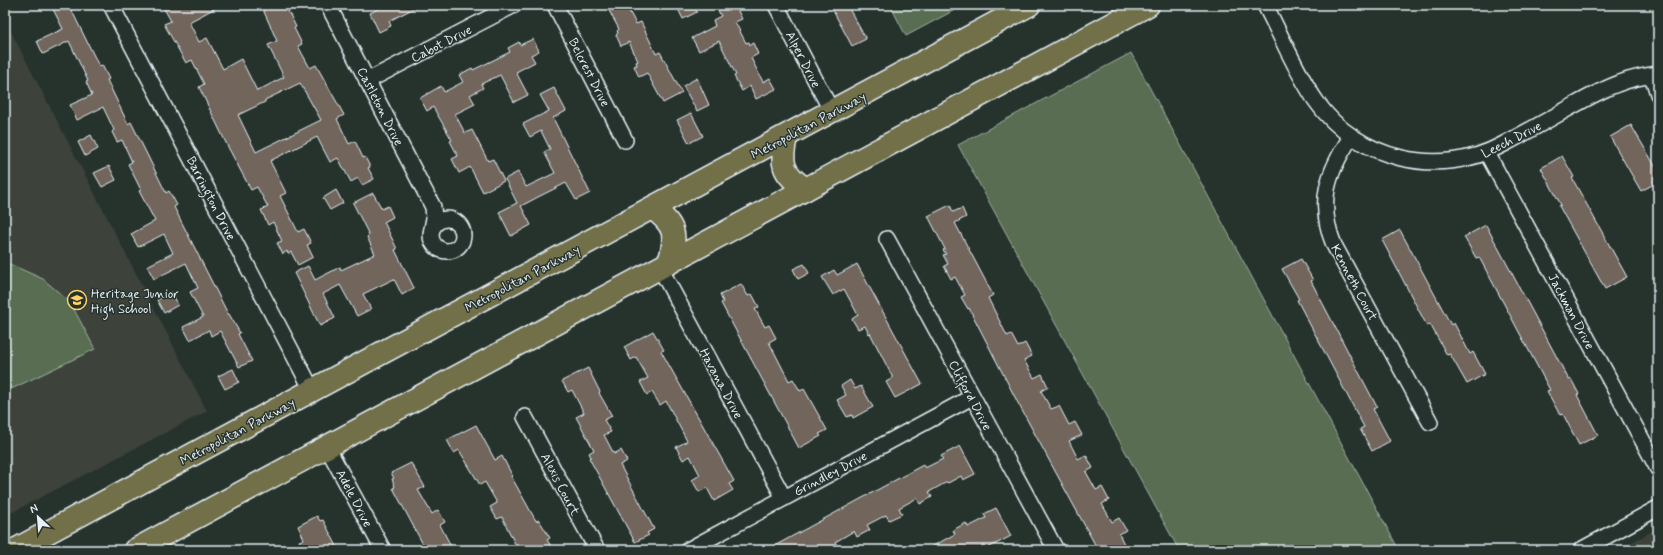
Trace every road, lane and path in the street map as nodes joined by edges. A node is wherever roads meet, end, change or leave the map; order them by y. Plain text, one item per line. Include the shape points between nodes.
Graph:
1 (111, 5) edge
2 (328, 5) edge
3 (514, 5) edge
4 (555, 5) edge
5 (776, 5) edge
6 (1029, 5) edge
7 (1148, 5) edge
8 (1265, 5) edge
9 (1655, 75) edge
10 (367, 81) junction
11 (1658, 94) edge
12 (832, 112) junction
13 (786, 137) junction
14 (1351, 137) junction
15 (625, 140) dead end
16 (1487, 153) junction
17 (806, 189) junction
18 (433, 207) junction
19 (652, 208) junction
20 (450, 219) junction
21 (432, 229) junction
22 (887, 239) dead end
23 (665, 265) junction
24 (312, 390) junction
25 (972, 397) junction
26 (525, 417) dead end
27 (1430, 422) dead end
28 (327, 447) junction
29 (1658, 469) edge
30 (784, 498) junction
31 (1658, 508) edge
32 (15, 550) edge
33 (135, 550) edge
34 (383, 550) edge
35 (597, 550) edge
36 (688, 550) edge
37 (1056, 550) edge
38 (1580, 550) edge

1 - 24 street, Barrington Drive
2 - 10 street, Castleton Drive
3 - 10 street, Cabot Drive
4 - 15 street, Belcrest Drive
5 - 12 street, Alper Drive
6 - 12 main road, Metropolitan Parkway
7 - 17 main road
8 - 14 street, Leech Drive via 1317,102
9 - 11 street
9 - 16 street, Leech Drive via 1621,82 1607,88
10 - 18 street, Castleton Drive
12 - 13 main road, Metropolitan Parkway
13 - 17 main road via 783,153 786,172 797,184
13 - 19 main road, Metropolitan Parkway
14 - 16 street, Leech Drive via 1383,153 1406,160 1452,161
14 - 27 street, Kenneth Court via 1329,179 1326,221 1334,245
16 - 29 street, Jackman Drive
17 - 23 main road
18 - 20 street, Castleton Drive
18 - 21 street, Castleton Drive
19 - 23 main road via 667,219 671,226 674,243
19 - 24 main road, Metropolitan Parkway
20 - 21 street via 439,220
20 - 21 street, Castleton Drive via 456,221 463,230 463,241 455,250 439,249 432,240
22 - 25 street, Clifford Drive
23 - 28 main road
23 - 30 street, Havana Drive
24 - 32 main road, Metropolitan Parkway
25 - 30 street, Grindley Drive
25 - 37 street, Clifford Drive
26 - 35 street, Alexis Court
28 - 33 main road
28 - 34 street, Adele Drive
30 - 36 street, Grindley Drive
31 - 38 street

